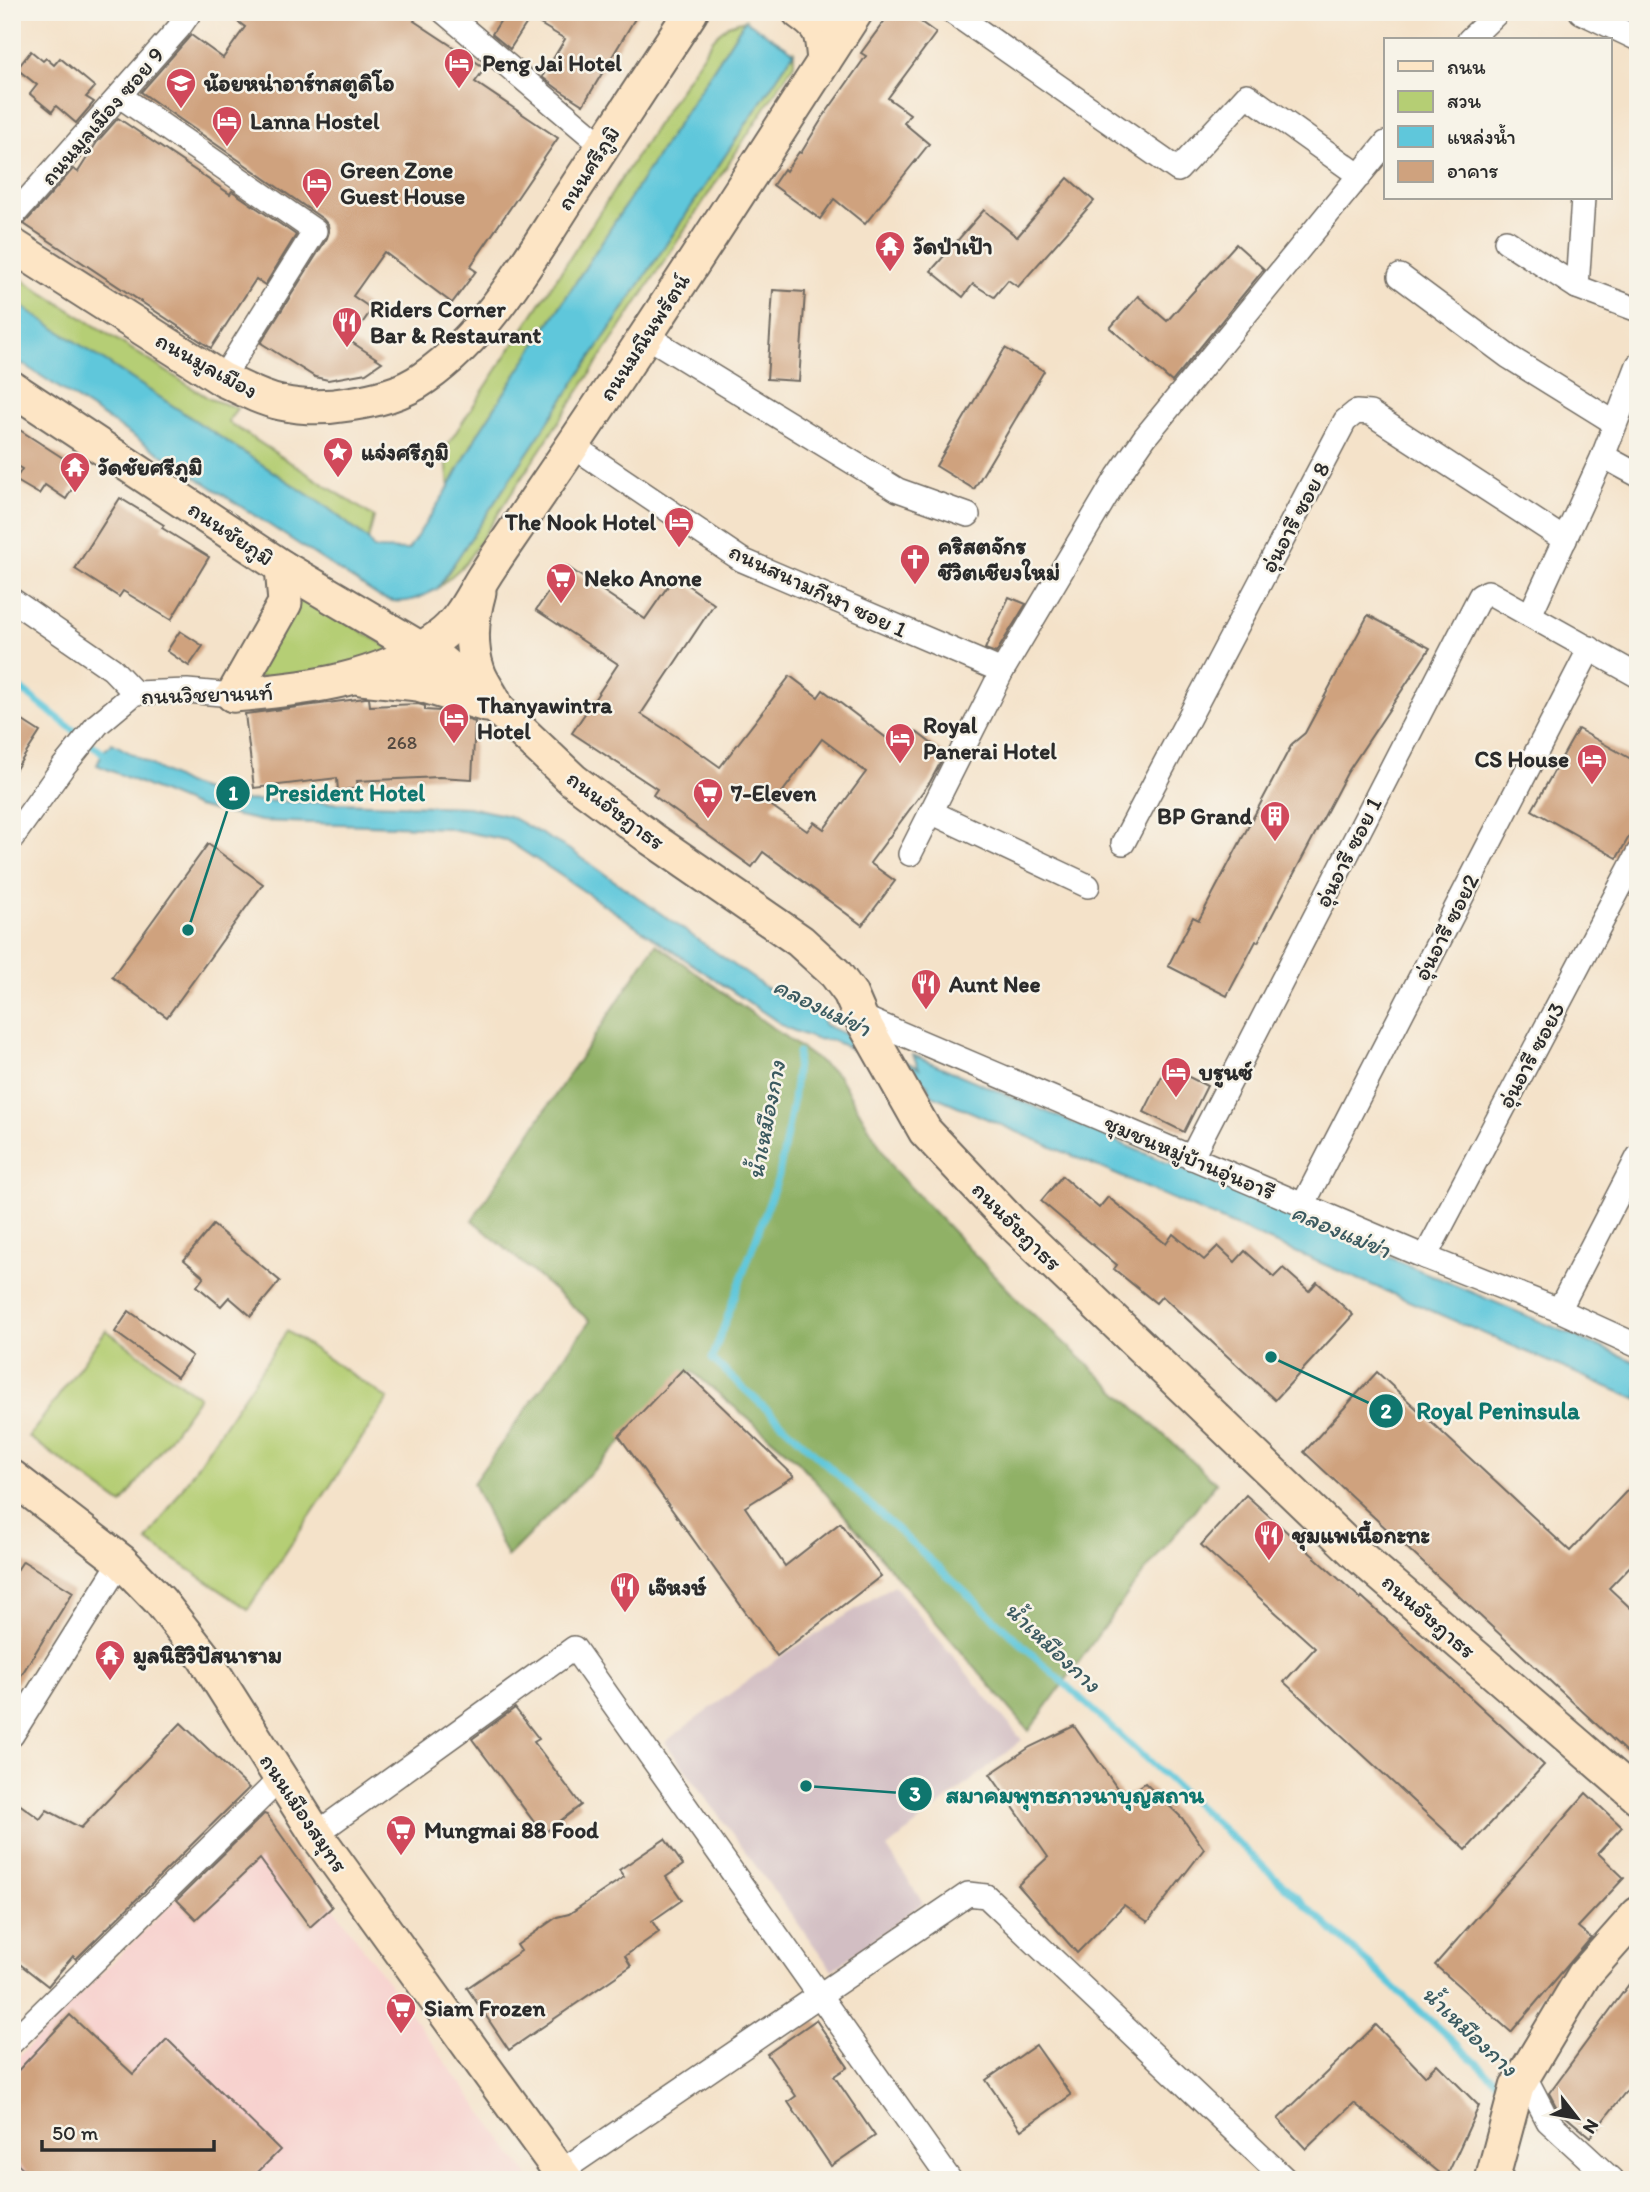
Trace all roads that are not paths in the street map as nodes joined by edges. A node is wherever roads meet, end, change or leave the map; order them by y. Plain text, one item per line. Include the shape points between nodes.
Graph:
1 (190, 12) edge
2 (444, 12) edge
3 (691, 12) edge
4 (799, 12) edge
5 (856, 12) edge
6 (952, 12) edge
7 (1498, 12) edge
8 (1581, 12) edge
9 (1471, 38) edge
10 (1638, 39) edge
11 (824, 61) junction
12 (120, 96) junction
13 (603, 146) junction
14 (1384, 146) edge
15 (1360, 176) junction
16 (1583, 200) edge
17 (12, 217) edge
18 (1507, 241) dead end
19 (12, 245) edge
20 (1400, 275) dead end
21 (1577, 287) junction
22 (1638, 310) edge
23 (483, 322) joint
24 (645, 335) junction
25 (1638, 365) edge
26 (222, 379) junction
27 (12, 388) edge
28 (1615, 423) junction
29 (573, 446) junction
30 (1602, 456) junction
31 (1638, 475) edge
32 (968, 515) dead end
33 (1565, 540) junction
34 (282, 567) junction
35 (483, 577) junction
36 (12, 600) edge
37 (363, 615) junction
38 (1530, 615) junction
39 (1590, 648) junction
40 (419, 649) junction
41 (1002, 671) junction
42 (1638, 676) edge
43 (355, 677) junction
44 (135, 693) junction
45 (233, 695) junction
46 (498, 709) junction
47 (931, 812) junction
48 (12, 838) edge
49 (1123, 844) dead end
50 (1638, 853) edge
51 (909, 854) dead end
52 (1088, 886) dead end
53 (867, 1028) junction
54 (1638, 1157) edge
55 (1191, 1158) junction
56 (1303, 1205) junction
57 (1425, 1257) junction
58 (1559, 1310) junction
59 (1638, 1346) edge
60 (12, 1477) edge
61 (121, 1561) junction
62 (12, 1735) edge
63 (279, 1779) junction
64 (1638, 1797) edge
65 (316, 1834) junction
66 (1638, 1914) edge
67 (1638, 1935) edge
68 (1592, 1966) junction
69 (820, 1996) junction
70 (12, 2042) edge
71 (1521, 2081) junction
72 (563, 2176) edge
73 (1493, 2178) edge
74 (950, 2180) edge
75 (1286, 2180) edge
76 (1612, 2180) edge

1 - 12 street, ถนนมูลเมือง ซอย 9
2 - 13 street
3 - 13 street, ถนนศรีภูมิ
4 - 11 street via 820,31
5 - 11 street, ถนนมณีนพรัตน์
6 - 15 street via 1178,170 1247,94
7 - 9 street
8 - 10 street
11 - 24 street, ถนนมณีนพรัตน์
12 - 17 street, ถนนมูลเมือง ซอย 9
12 - 26 street via 315,232
13 - 23 street, ถนนศรีภูมิ
14 - 15 street
15 - 41 street via 1145,437
16 - 21 street
18 - 21 street
19 - 26 street, ถนนมูลเมือง
20 - 28 street via 1509,357
21 - 22 street
23 - 26 street, ถนนมูลเมือง via 422,379 374,400 308,407 279,403
24 - 29 street, ถนนมณีนพรัตน์
24 - 32 street via 898,489
25 - 28 street
27 - 34 street, ถนนชัยภูมิ
28 - 30 street
29 - 35 street, ถนนมณีนพรัตน์
29 - 41 street, ถนนสนามกีฬา ซอย 1 via 743,560
30 - 31 street
30 - 33 street
33 - 38 street
33 - 49 street, อุ่นอารี ซอย 8 via 1370,413 1356,412 1345,421
34 - 37 street, ถนนชัยภูมิ
34 - 45 street via 285,603
35 - 37 street via 453,603 409,623
35 - 40 street, ถนนมณีนพรัตน์ via 456,621
35 - 46 street via 473,642 478,671
36 - 44 street via 111,669
37 - 40 street, ถนนชัยภูมิ
38 - 39 street
38 - 55 street, อุ่นอารี ซอย 1 via 1488,592 1480,596
39 - 42 street
39 - 56 street, อุ่นอารี ซอย2
40 - 43 street, ถนนวิชยานนท์
40 - 46 street, ถนนอัษฎาธร via 453,670
41 - 47 street
43 - 45 street, ถนนวิชยานนท์ via 299,690
43 - 46 street via 418,684
44 - 45 street, ถนนวิชยานนท์
44 - 48 street, ถนนวิชยานนท์ via 98,724
46 - 53 street, ถนนอัษฎาธร via 573,780 800,941 835,973
47 - 51 street
47 - 52 street
50 - 57 street, อุ่นอารี ซอย3
53 - 55 street, ชุมชนหมู่บ้านอุ่นอารี
53 - 64 street, ถนนอัษฎาธร via 925,1131 1020,1230 1359,1556
54 - 58 street
55 - 56 street, ชุมชนหมู่บ้านอุ่นอารี
56 - 57 street, ชุมชนหมู่บ้านอุ่นอารี
57 - 58 street, ชุมชนหมู่บ้านอุ่นอารี
58 - 59 street, ชุมชนหมู่บ้านอุ่นอารี
60 - 61 street, ถนนเมืองสมุทร
61 - 62 street
61 - 63 street, ถนนเมืองสมุทร via 203,1656
63 - 65 street, ถนนเมืองสมุทร
63 - 70 street
65 - 69 street via 574,1648
65 - 72 street, ถนนเมืองสมุทร
66 - 68 street
67 - 68 street
68 - 71 street
69 - 72 street
69 - 74 street
69 - 75 street via 968,1894 986,1896
71 - 73 street
71 - 76 street via 1548,2121

